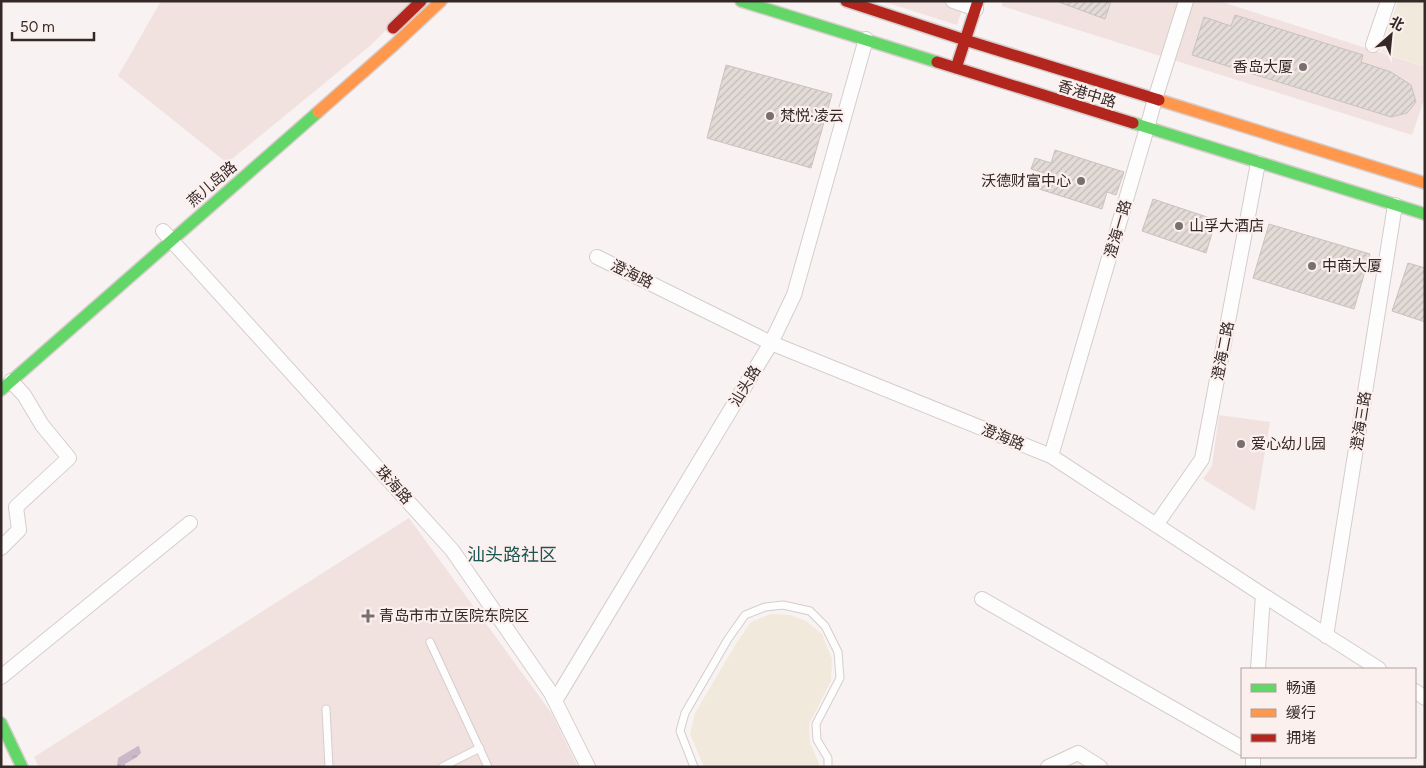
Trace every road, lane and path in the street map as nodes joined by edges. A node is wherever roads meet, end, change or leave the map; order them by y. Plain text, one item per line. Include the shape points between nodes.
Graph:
1 (421, 1) edge
2 (441, 1) edge
3 (741, 1) edge
4 (846, 1) edge
5 (953, 1) edge
6 (1186, 1) edge
7 (1388, 1) edge
8 (977, 5) edge
9 (383, 37) dead end
10 (866, 39) junction
11 (965, 40) junction
12 (1373, 45) dead end
13 (956, 68) junction
14 (1155, 99) junction
15 (1147, 128) junction
16 (1258, 162) junction
17 (1425, 184) edge
18 (1395, 205) junction
19 (1425, 214) edge
20 (165, 233) junction
21 (598, 257) dead end
22 (771, 342) junction
23 (6, 385) edge
24 (1051, 456) junction
25 (190, 523) dead end
26 (1156, 525) junction
27 (1, 548) edge
28 (1263, 596) junction
29 (982, 599) dead end
30 (1326, 636) junction
31 (430, 642) dead end
32 (1258, 668) edge
33 (1377, 668) edge
34 (1, 677) edge
35 (555, 701) junction
36 (326, 709) dead end
37 (1, 722) edge
38 (1, 747) edge
39 (1241, 747) edge
40 (480, 748) junction
41 (11, 767) edge
42 (22, 767) edge
43 (329, 767) edge
44 (442, 767) edge
45 (488, 767) edge
46 (588, 767) edge
47 (694, 767) edge
48 (828, 767) edge
49 (1048, 767) edge
50 (1100, 767) edge

1 - 9 main road
2 - 20 main road, 燕儿岛路 via 394,45
3 - 10 main road, 香港中路
4 - 11 main road, 香港中路
5 - 8 street
6 - 14 street, 澄海一路
7 - 12 street
8 - 11 main road
10 - 13 main road, 香港中路
10 - 22 street, 汕头路 via 794,295
11 - 13 main road
11 - 14 main road, 香港中路
13 - 15 main road, 香港中路
14 - 15 street, 澄海一路
14 - 17 main road, 香港中路
15 - 16 main road, 香港中路
15 - 24 street, 澄海一路
16 - 18 main road, 香港中路
16 - 26 street, 澄海二路 via 1202,459
18 - 19 main road, 香港中路
18 - 30 street, 澄海三路
20 - 23 main road, 燕儿岛路
20 - 35 street, 珠海路 via 452,550
21 - 22 street, 澄海路
22 - 24 street, 澄海路
22 - 35 street, 汕头路
23 - 27 street via 24,396 42,426 69,458 16,507 19,530
24 - 26 street, 澄海路
25 - 34 street
26 - 28 street, 澄海路
28 - 30 street, 澄海路
28 - 32 street
29 - 39 street
30 - 33 street, 澄海路
31 - 40 lane
35 - 46 street, 珠海路
36 - 43 lane
37 - 42 main road
38 - 41 main road
40 - 44 lane
40 - 45 lane
47 - 48 lane via 680,732 685,713 728,638 746,616 765,607 783,605 810,611 825,626 838,652 840,678 816,724
49 - 50 street via 1078,753

